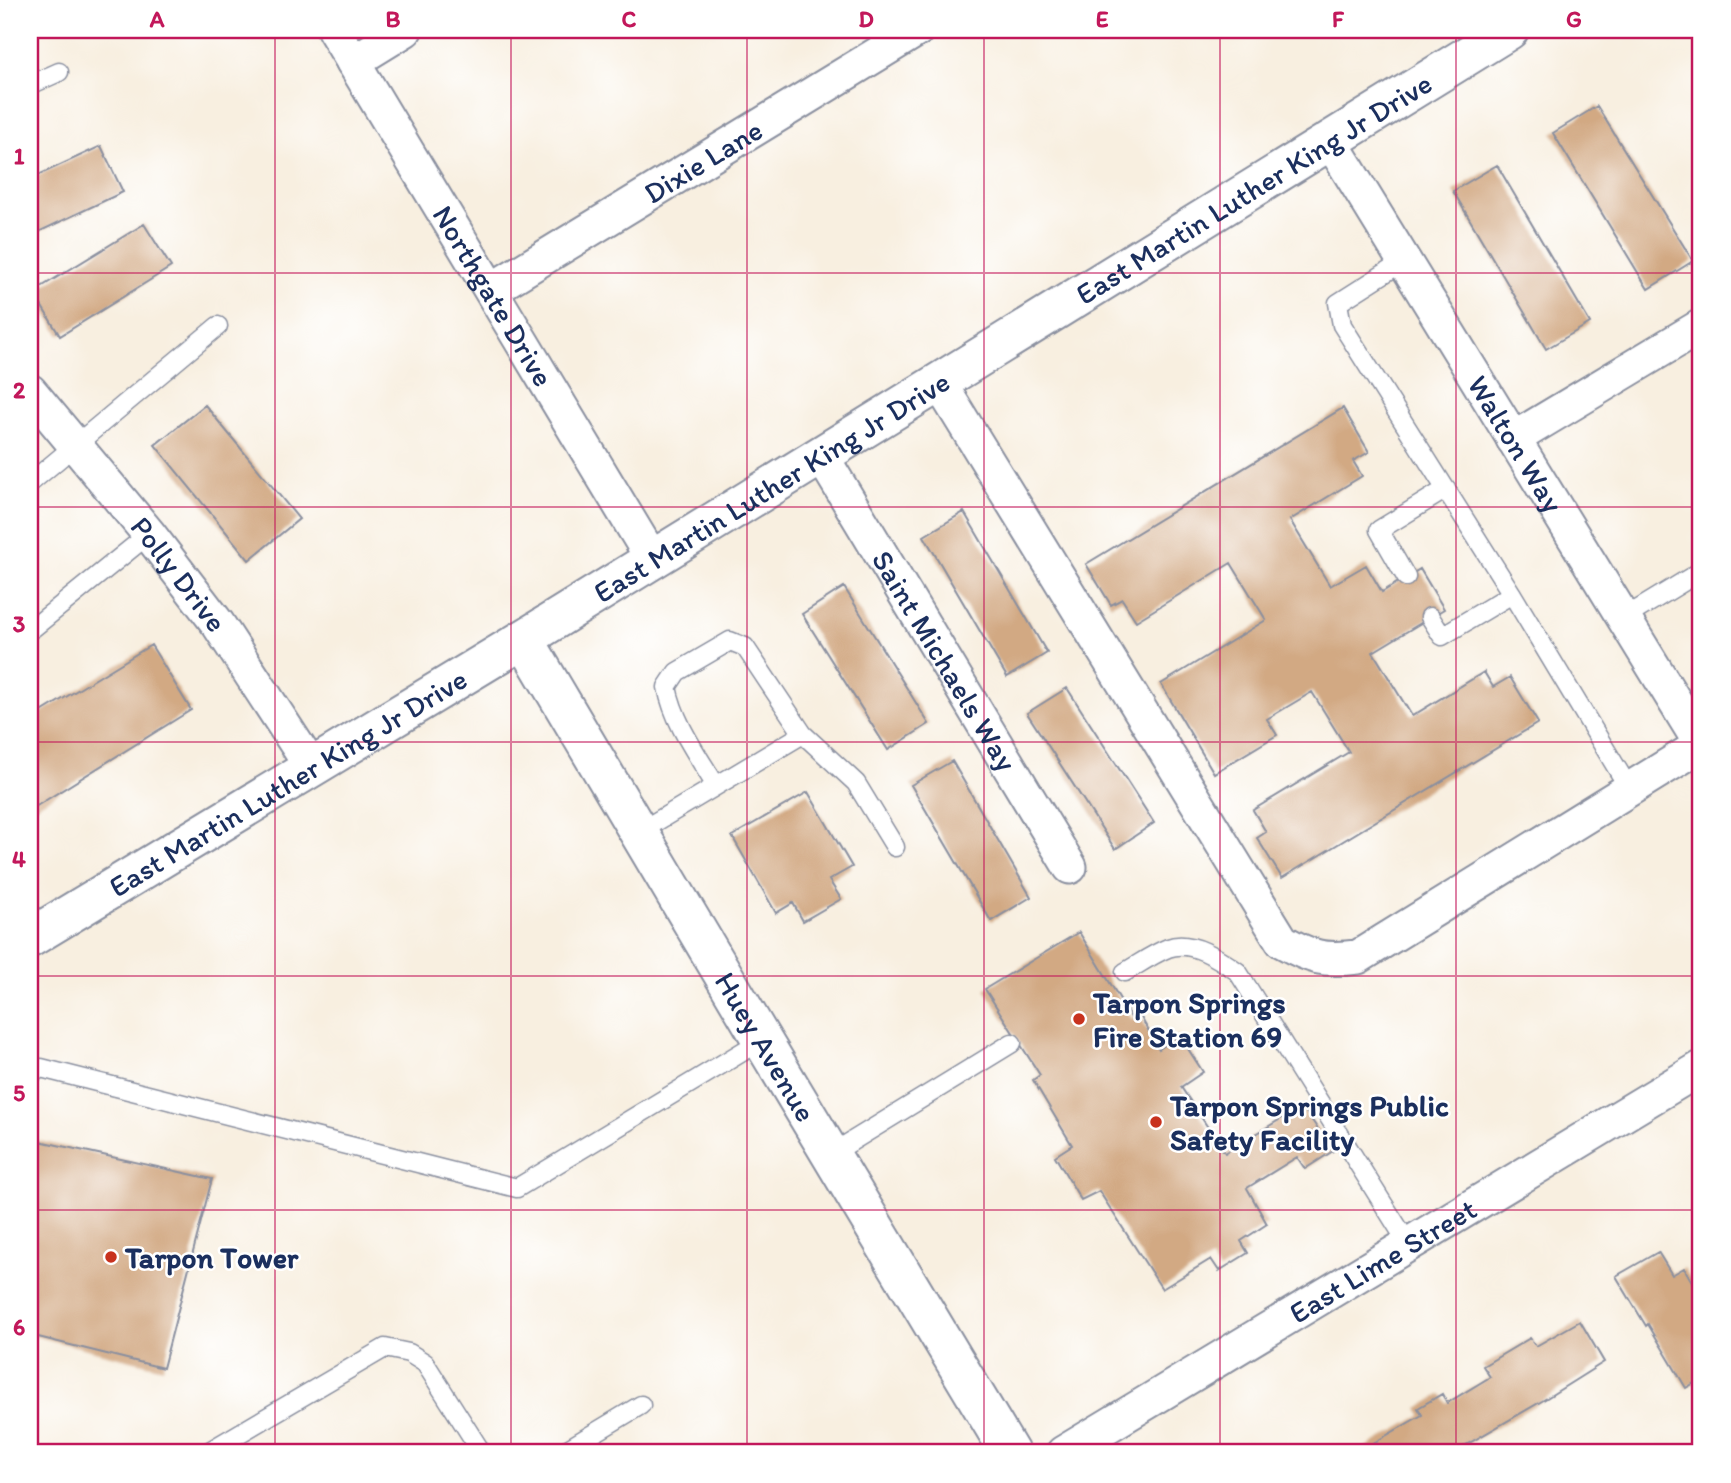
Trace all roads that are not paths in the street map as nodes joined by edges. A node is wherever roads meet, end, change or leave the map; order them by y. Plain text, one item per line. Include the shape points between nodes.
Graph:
1 (334, 30) edge
2 (405, 30) edge
3 (917, 30) edge
4 (1509, 30) edge
5 (353, 62) junction
6 (59, 72) dead end
7 (30, 85) edge
8 (1331, 142) junction
9 (1404, 261) junction
10 (491, 290) junction
11 (218, 326) dead end
12 (1701, 326) edge
13 (940, 384) junction
14 (30, 391) edge
15 (1513, 439) junction
16 (75, 446) junction
17 (821, 455) junction
18 (30, 483) edge
19 (1446, 489) junction
20 (149, 534) junction
21 (653, 560) junction
22 (1701, 571) edge
23 (1406, 577) dead end
24 (1512, 594) junction
25 (1430, 617) dead end
26 (1624, 618) junction
27 (30, 629) edge
28 (524, 639) junction
29 (803, 734) junction
30 (1701, 745) edge
31 (312, 768) junction
32 (716, 786) junction
33 (1630, 790) junction
34 (639, 832) junction
35 (895, 847) dead end
36 (1070, 866) dead end
37 (30, 938) edge
38 (1125, 972) dead end
39 (762, 1041) junction
40 (1012, 1043) dead end
41 (1701, 1068) edge
42 (30, 1075) edge
43 (831, 1154) junction
44 (1409, 1245) junction
45 (641, 1405) dead end
46 (206, 1453) edge
47 (482, 1453) edge
48 (561, 1453) edge
49 (1010, 1453) edge
50 (1063, 1453) edge

1 - 5 street, Northgate Drive
2 - 5 street
3 - 10 street, Dixie Lane
4 - 8 street, East Martin Luther King Jr Drive
5 - 10 street, Northgate Drive
6 - 7 lane
8 - 9 street, Walton Way
8 - 13 street, East Martin Luther King Jr Drive
9 - 15 street, Walton Way
9 - 19 lane via 1338,303 1342,325
10 - 21 street, Northgate Drive
11 - 16 lane
12 - 15 street
13 - 17 street, East Martin Luther King Jr Drive
13 - 33 street via 1282,941 1307,955 1334,960 1358,957
14 - 16 street, Polly Drive
15 - 26 street, Walton Way
16 - 18 lane
16 - 20 street, Polly Drive
17 - 21 street, East Martin Luther King Jr Drive
17 - 36 street, Saint Michaels Way
19 - 23 lane via 1379,530
19 - 24 lane
20 - 27 lane
20 - 31 street, Polly Drive via 232,644
21 - 28 street, East Martin Luther King Jr Drive
22 - 26 lane
24 - 25 lane via 1442,636
24 - 33 lane
26 - 30 street, Walton Way
28 - 31 street, East Martin Luther King Jr Drive
28 - 34 street, Huey Avenue
29 - 32 lane
29 - 32 lane via 745,647 730,641 698,659 677,672 667,687 676,717
29 - 35 lane via 856,783
30 - 33 street
31 - 37 street, East Martin Luther King Jr Drive
32 - 34 lane
34 - 39 street, Huey Avenue
38 - 44 lane via 1171,947 1197,948 1238,972
39 - 42 lane via 517,1188 41,1068
39 - 43 street, Huey Avenue
40 - 43 lane
41 - 44 street, East Lime Street
43 - 49 street, Huey Avenue
44 - 50 street, East Lime Street
45 - 48 lane
46 - 47 lane via 384,1348 409,1353 425,1363

